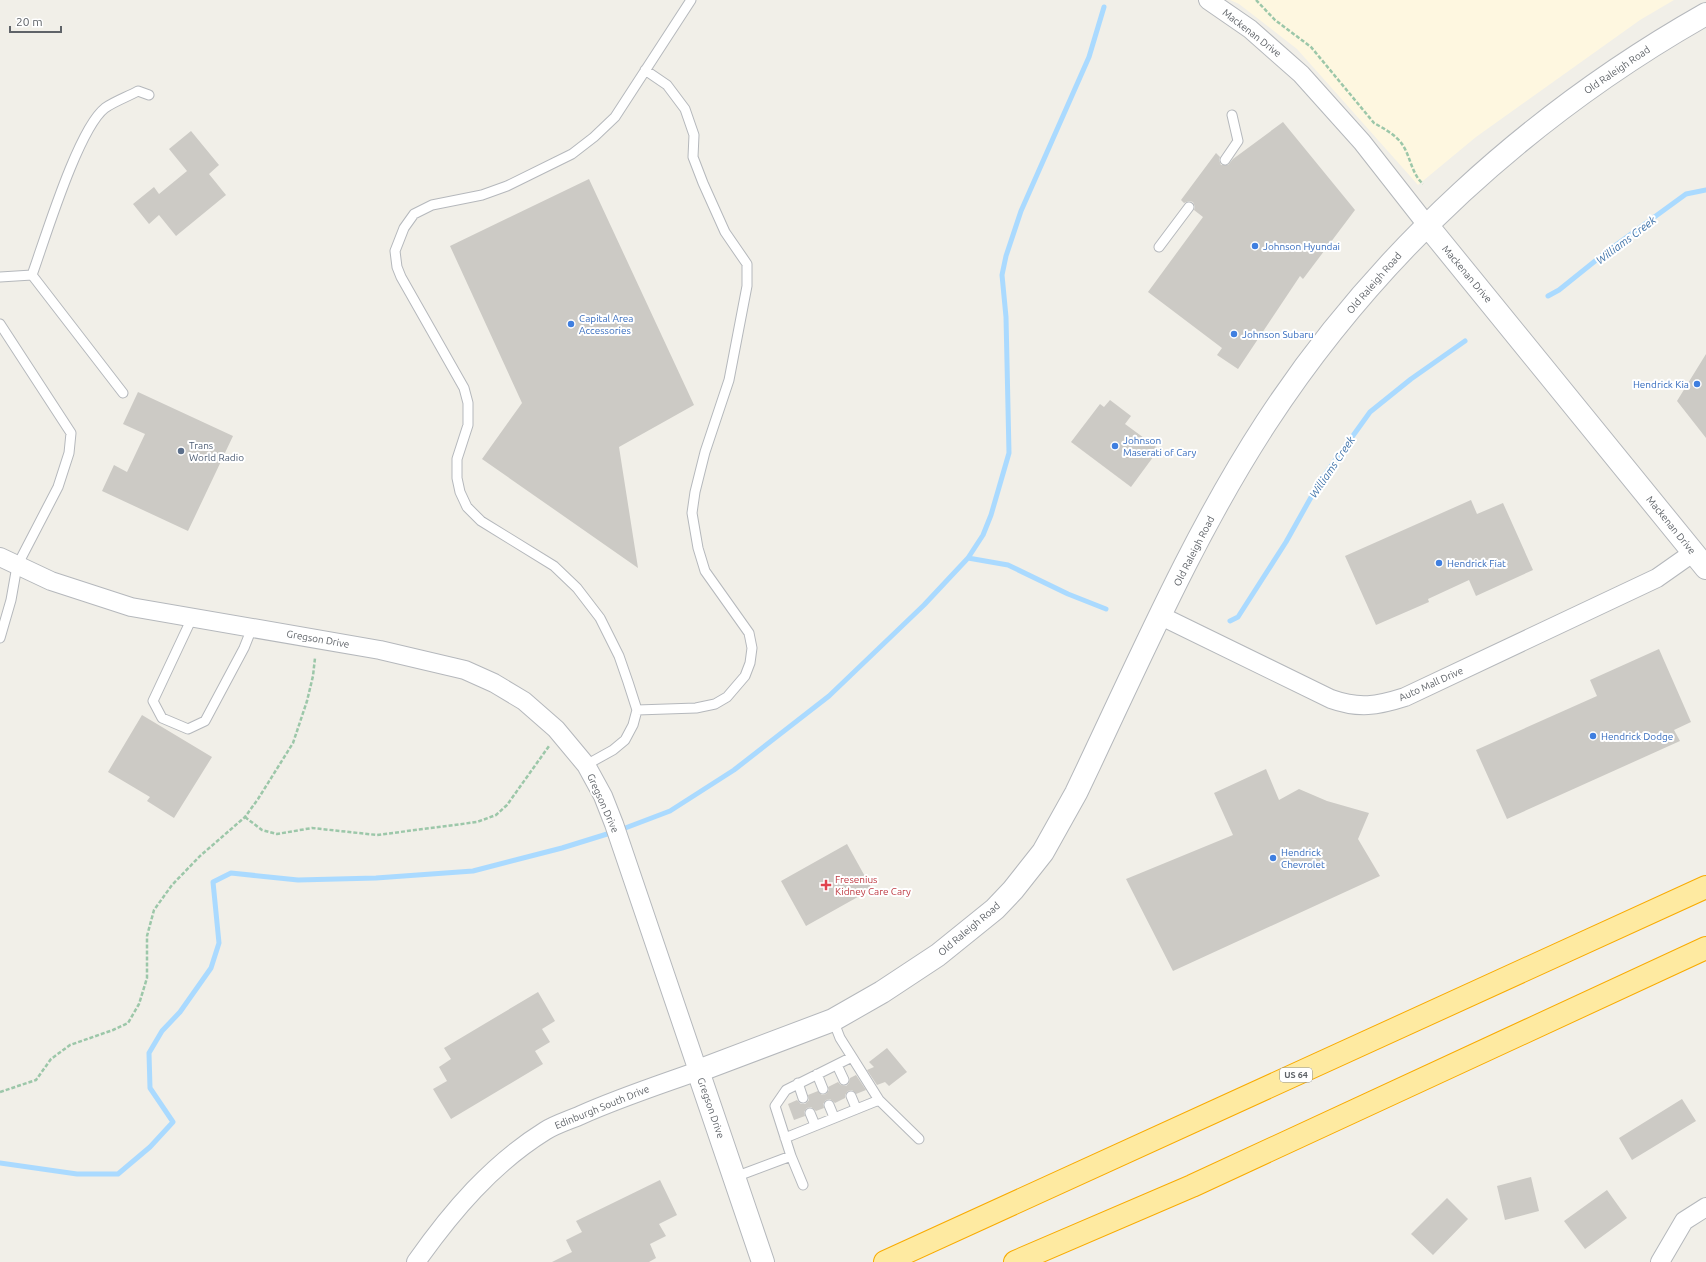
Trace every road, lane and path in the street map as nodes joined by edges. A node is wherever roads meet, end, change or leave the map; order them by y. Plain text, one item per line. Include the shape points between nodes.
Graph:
1 (691, 0) edge
2 (1208, 0) edge
3 (1256, 0) edge
4 (1706, 14) edge
5 (646, 70) junction
6 (149, 94) dead end
7 (1232, 115) dead end
8 (1225, 160) dead end
9 (1423, 184) dead end
10 (1189, 207) dead end
11 (1427, 225) junction
12 (1159, 247) dead end
13 (32, 275) junction
14 (0, 277) edge
15 (0, 324) edge
16 (123, 393) dead end
17 (0, 557) edge
18 (1700, 560) edge
19 (17, 566) junction
20 (1161, 616) junction
21 (192, 618) junction
22 (252, 628) junction
23 (0, 638) edge
24 (315, 658) dead end
25 (637, 710) junction
26 (550, 744) dead end
27 (586, 766) junction
28 (245, 817) junction
29 (1706, 887) edge
30 (1706, 948) edge
31 (833, 1020) junction
32 (852, 1057) junction
33 (837, 1065) junction
34 (698, 1071) junction
35 (817, 1074) junction
36 (844, 1080) dead end
37 (798, 1083) junction
38 (823, 1089) dead end
39 (0, 1092) edge
40 (851, 1096) dead end
41 (803, 1098) dead end
42 (879, 1100) junction
43 (829, 1105) dead end
44 (856, 1108) junction
45 (810, 1114) dead end
46 (834, 1118) junction
47 (814, 1125) junction
48 (785, 1138) junction
49 (919, 1140) dead end
50 (791, 1156) junction
51 (735, 1177) junction
52 (803, 1184) dead end
53 (1706, 1207) edge
54 (416, 1262) edge
55 (763, 1262) edge
56 (885, 1262) edge
57 (1015, 1262) edge
58 (1660, 1262) edge

1 - 5 lane
2 - 11 street, Mackenan Drive via 1250,29 1301,74 1362,142
3 - 9 path via 1275,20 1311,47 1374,123 1402,144 1418,179
4 - 11 street, Old Raleigh Road via 1638,56 1555,114 1509,151
5 - 25 lane via 667,85 685,109 694,135 693,157 703,183 725,232 747,264 747,286 729,380 705,452 692,512 698,548 706,572 748,633 752,648 745,676 721,701 696,708
5 - 25 lane via 615,117 572,154 507,186 482,195 432,205 414,214 404,228 395,251 401,277 464,388 468,403 468,425 457,459 457,478 467,507 481,521 554,566 577,588 600,618 619,656
6 - 13 lane via 138,91 105,109 89,128
7 - 8 lane via 1238,141
10 - 12 lane
11 - 18 street, Mackenan Drive
11 - 20 street, Old Raleigh Road via 1378,276 1330,334 1266,423 1212,514
13 - 14 lane
13 - 16 lane
15 - 19 lane via 71,434 70,453 58,487
17 - 19 street, Gregson Drive
18 - 20 street, Auto Mall Drive via 1405,697 1379,705 1344,704 1331,699
19 - 21 street, Gregson Drive via 51,581 131,607
19 - 23 lane
20 - 31 street, Old Raleigh Road via 1076,793 1030,870 995,909 938,955
21 - 22 street, Gregson Drive
21 - 22 lane via 153,700 162,718 188,729 205,721
22 - 27 street, Gregson Drive via 380,650 465,670 524,701 556,729
24 - 28 path via 307,701 293,743
25 - 27 lane via 634,725 625,740
26 - 28 path via 507,805 496,815 477,822 377,835 312,828 277,834 262,830
27 - 34 street, Gregson Drive via 614,824
28 - 39 path via 200,856 172,885 154,910 146,936 146,978 139,1004 128,1022 113,1030 70,1044 51,1059 36,1080
29 - 56 highway, US 64
30 - 57 highway via 1192,1186
31 - 32 lane
31 - 34 street, Old Raleigh Road
32 - 33 lane
32 - 42 lane
33 - 35 lane
33 - 36 lane
34 - 51 street, Gregson Drive
34 - 54 street, Edinburgh South Drive via 604,1104 546,1131 504,1161 469,1193
35 - 37 lane
35 - 38 lane
37 - 41 lane
37 - 48 lane via 786,1090 775,1106
40 - 44 lane
42 - 44 lane
42 - 49 lane
43 - 46 lane
44 - 46 lane
45 - 47 lane
46 - 47 lane
47 - 48 lane
48 - 50 lane
50 - 51 lane
50 - 52 lane
51 - 55 street, Gregson Drive
53 - 58 street via 1684,1221

